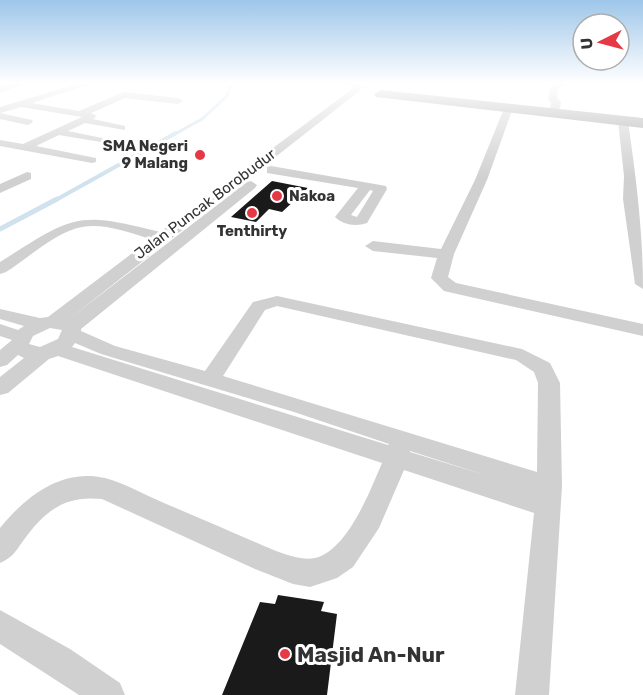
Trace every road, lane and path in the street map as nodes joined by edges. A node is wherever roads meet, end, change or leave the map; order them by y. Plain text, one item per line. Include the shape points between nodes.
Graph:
1 (71, 114) edge
2 (87, 114) edge
3 (331, 114) edge
4 (506, 114) edge
5 (565, 114) edge
6 (627, 114) edge
7 (0, 116) edge
8 (82, 117) junction
9 (643, 117) edge
10 (623, 121) junction
11 (28, 122) dead end
12 (643, 123) edge
13 (122, 128) dead end
14 (314, 128) junction
15 (58, 132) junction
16 (103, 141) dead end
17 (0, 143) edge
18 (23, 148) junction
19 (92, 160) dead end
20 (271, 170) junction
21 (27, 176) dead end
22 (367, 186) dead end
23 (0, 189) edge
24 (210, 200) junction
25 (228, 204) junction
26 (161, 237) junction
27 (373, 246) dead end
28 (446, 254) junction
29 (0, 270) edge
30 (643, 284) edge
31 (0, 314) edge
32 (0, 330) edge
33 (643, 330) edge
34 (56, 335) junction
35 (20, 341) junction
36 (0, 360) edge
37 (210, 379) junction
38 (0, 388) edge
39 (296, 415) junction
40 (400, 448) junction
41 (548, 496) junction
42 (0, 550) edge
43 (0, 626) edge
44 (108, 695) edge
45 (532, 695) edge

1 - 8 street
2 - 8 street
3 - 14 street, Jalan Puncak Borobudur
4 - 28 street via 482,180
5 - 10 main road
6 - 9 main road
7 - 11 street
8 - 13 street
8 - 15 street
10 - 12 main road
10 - 30 street
14 - 20 street, Jalan Puncak Borobudur
14 - 24 street, Jalan Puncak Borobudur
15 - 16 street
15 - 18 street
17 - 18 street
18 - 19 street
20 - 22 street
20 - 25 street, Jalan Puncak Borobudur
21 - 23 street
24 - 25 street
24 - 26 street, Jalan Puncak Borobudur
25 - 34 street, Jalan Puncak Borobudur
26 - 29 street via 100,223 80,223
26 - 34 street, Jalan Puncak Borobudur
27 - 28 street
28 - 33 street via 440,278 450,287
31 - 34 street
32 - 35 street
34 - 35 street via 26,332
34 - 35 street via 26,352
34 - 37 street
34 - 38 street, Jalan Puncak Borobudur
34 - 39 street
35 - 36 street
37 - 39 street
37 - 41 street via 259,306 277,301 530,357 543,368 549,382
39 - 40 street
40 - 41 street
40 - 42 street via 364,532 330,568 310,573 265,560 105,489 80,487 54,494 32,512
41 - 45 street
43 - 44 street

